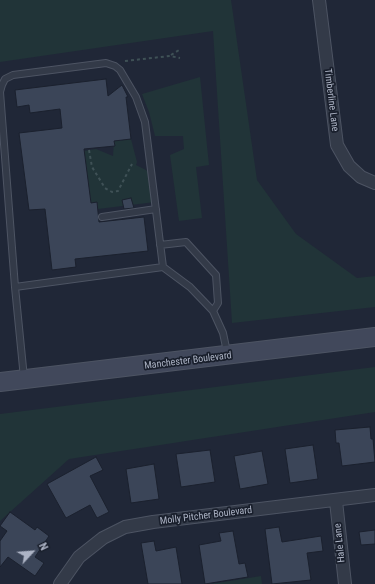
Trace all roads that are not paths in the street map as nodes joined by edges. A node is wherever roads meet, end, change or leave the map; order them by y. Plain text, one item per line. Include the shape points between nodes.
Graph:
1 (318, 0) edge
2 (375, 183) edge
3 (156, 208) junction
4 (102, 217) dead end
5 (160, 245) junction
6 (163, 267) junction
7 (15, 286) junction
8 (213, 311) junction
9 (375, 337) edge
10 (228, 356) junction
11 (25, 380) junction
12 (0, 382) edge
13 (375, 495) edge
14 (336, 501) junction
15 (60, 584) edge
16 (345, 584) edge

1 - 2 street, Timberline Lane via 337,145 349,166 361,177
3 - 4 lane
3 - 5 lane
3 - 7 lane via 145,122 125,76 115,66 106,64 13,75 6,79 0,92
5 - 6 lane
5 - 8 lane via 186,242 216,275 218,303
6 - 7 lane
6 - 8 lane via 190,286
7 - 11 lane
8 - 10 lane via 223,333
9 - 10 street, Manchester Boulevard
10 - 11 street, Manchester Boulevard
11 - 12 street, Manchester Boulevard
13 - 14 street, Molly Pitcher Boulevard
14 - 15 street, Molly Pitcher Boulevard via 153,522 125,528 103,538 79,557
14 - 16 street, Hale Lane

